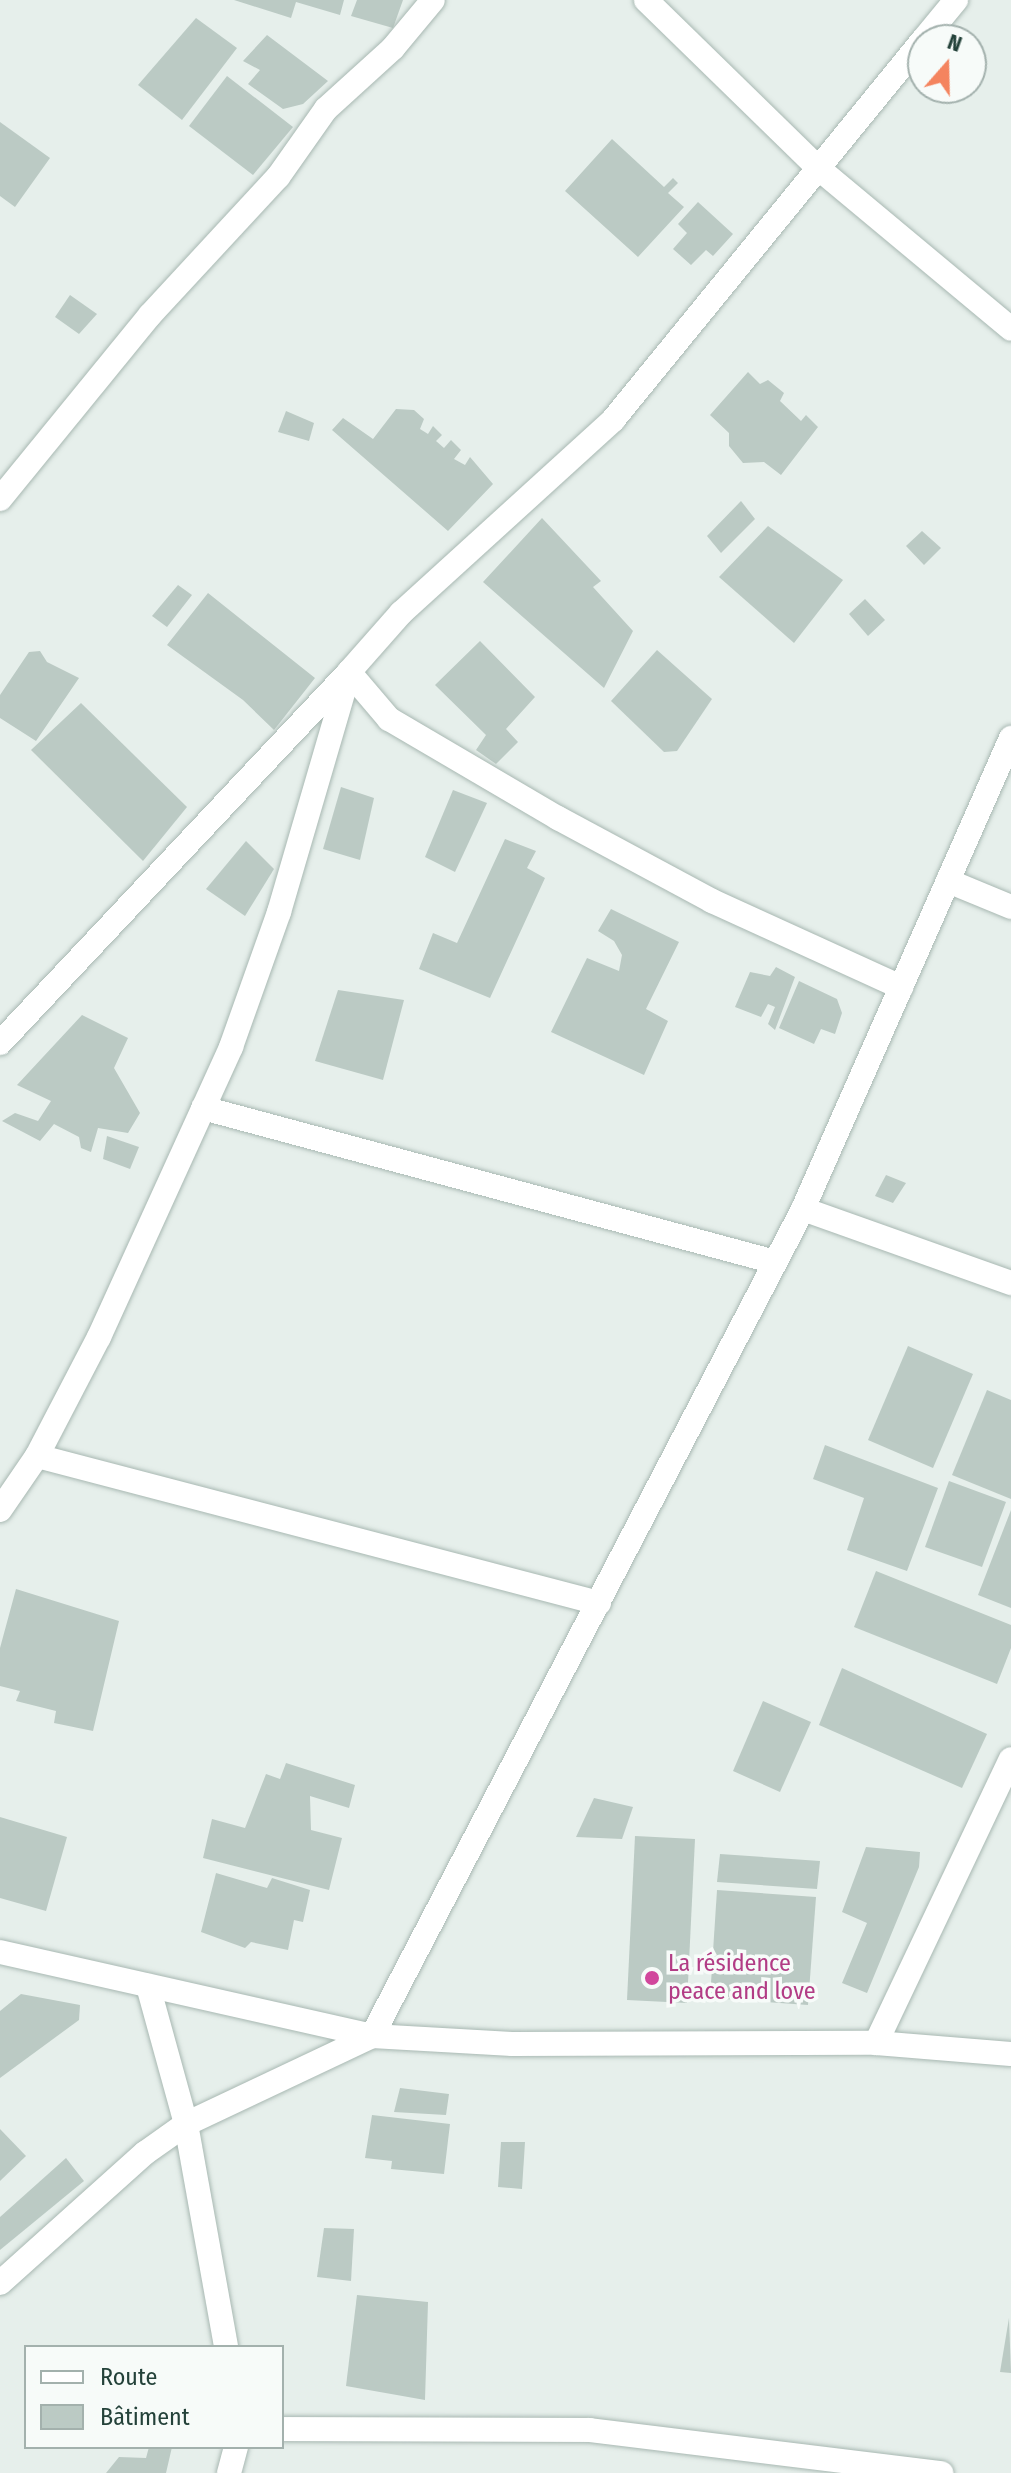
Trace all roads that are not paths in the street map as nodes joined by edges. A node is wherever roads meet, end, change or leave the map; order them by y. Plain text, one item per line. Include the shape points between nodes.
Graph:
1 (433, 0) edge
2 (646, 0) edge
3 (956, 0) edge
4 (936, 24) edge
5 (907, 60) edge
6 (818, 168) junction
7 (1011, 329) edge
8 (0, 499) edge
9 (349, 672) junction
10 (1011, 738) edge
11 (948, 881) junction
12 (1011, 907) edge
13 (901, 987) junction
14 (0, 1043) edge
15 (203, 1108) junction
16 (803, 1209) junction
17 (775, 1262) junction
18 (1011, 1283) edge
19 (37, 1456) junction
20 (0, 1510) edge
21 (599, 1603) junction
22 (1011, 1759) edge
23 (0, 1952) edge
24 (148, 1986) junction
25 (372, 2036) junction
26 (876, 2043) junction
27 (1011, 2054) edge
28 (186, 2124) junction
29 (0, 2283) edge
30 (226, 2345) edge
31 (284, 2429) edge
32 (235, 2449) edge
33 (229, 2473) edge
34 (941, 2473) edge

1 - 8 street via 393,48 326,109 278,177 150,315
2 - 6 street
3 - 4 street
5 - 6 street
6 - 7 street
6 - 9 street via 613,420 401,613
9 - 13 street via 389,719 558,818 712,901
9 - 14 street
9 - 15 street via 279,912 231,1047
10 - 11 street
11 - 12 street
11 - 13 street
13 - 16 street
15 - 17 street
15 - 19 street via 99,1337
16 - 17 street
16 - 18 street
17 - 21 street
19 - 20 street
19 - 21 street
21 - 25 street
22 - 26 street
23 - 24 street
24 - 25 street
24 - 28 street
25 - 26 street via 512,2044
25 - 28 street
26 - 27 street
28 - 29 street via 145,2153
28 - 30 street
31 - 34 street via 590,2430
32 - 33 street

